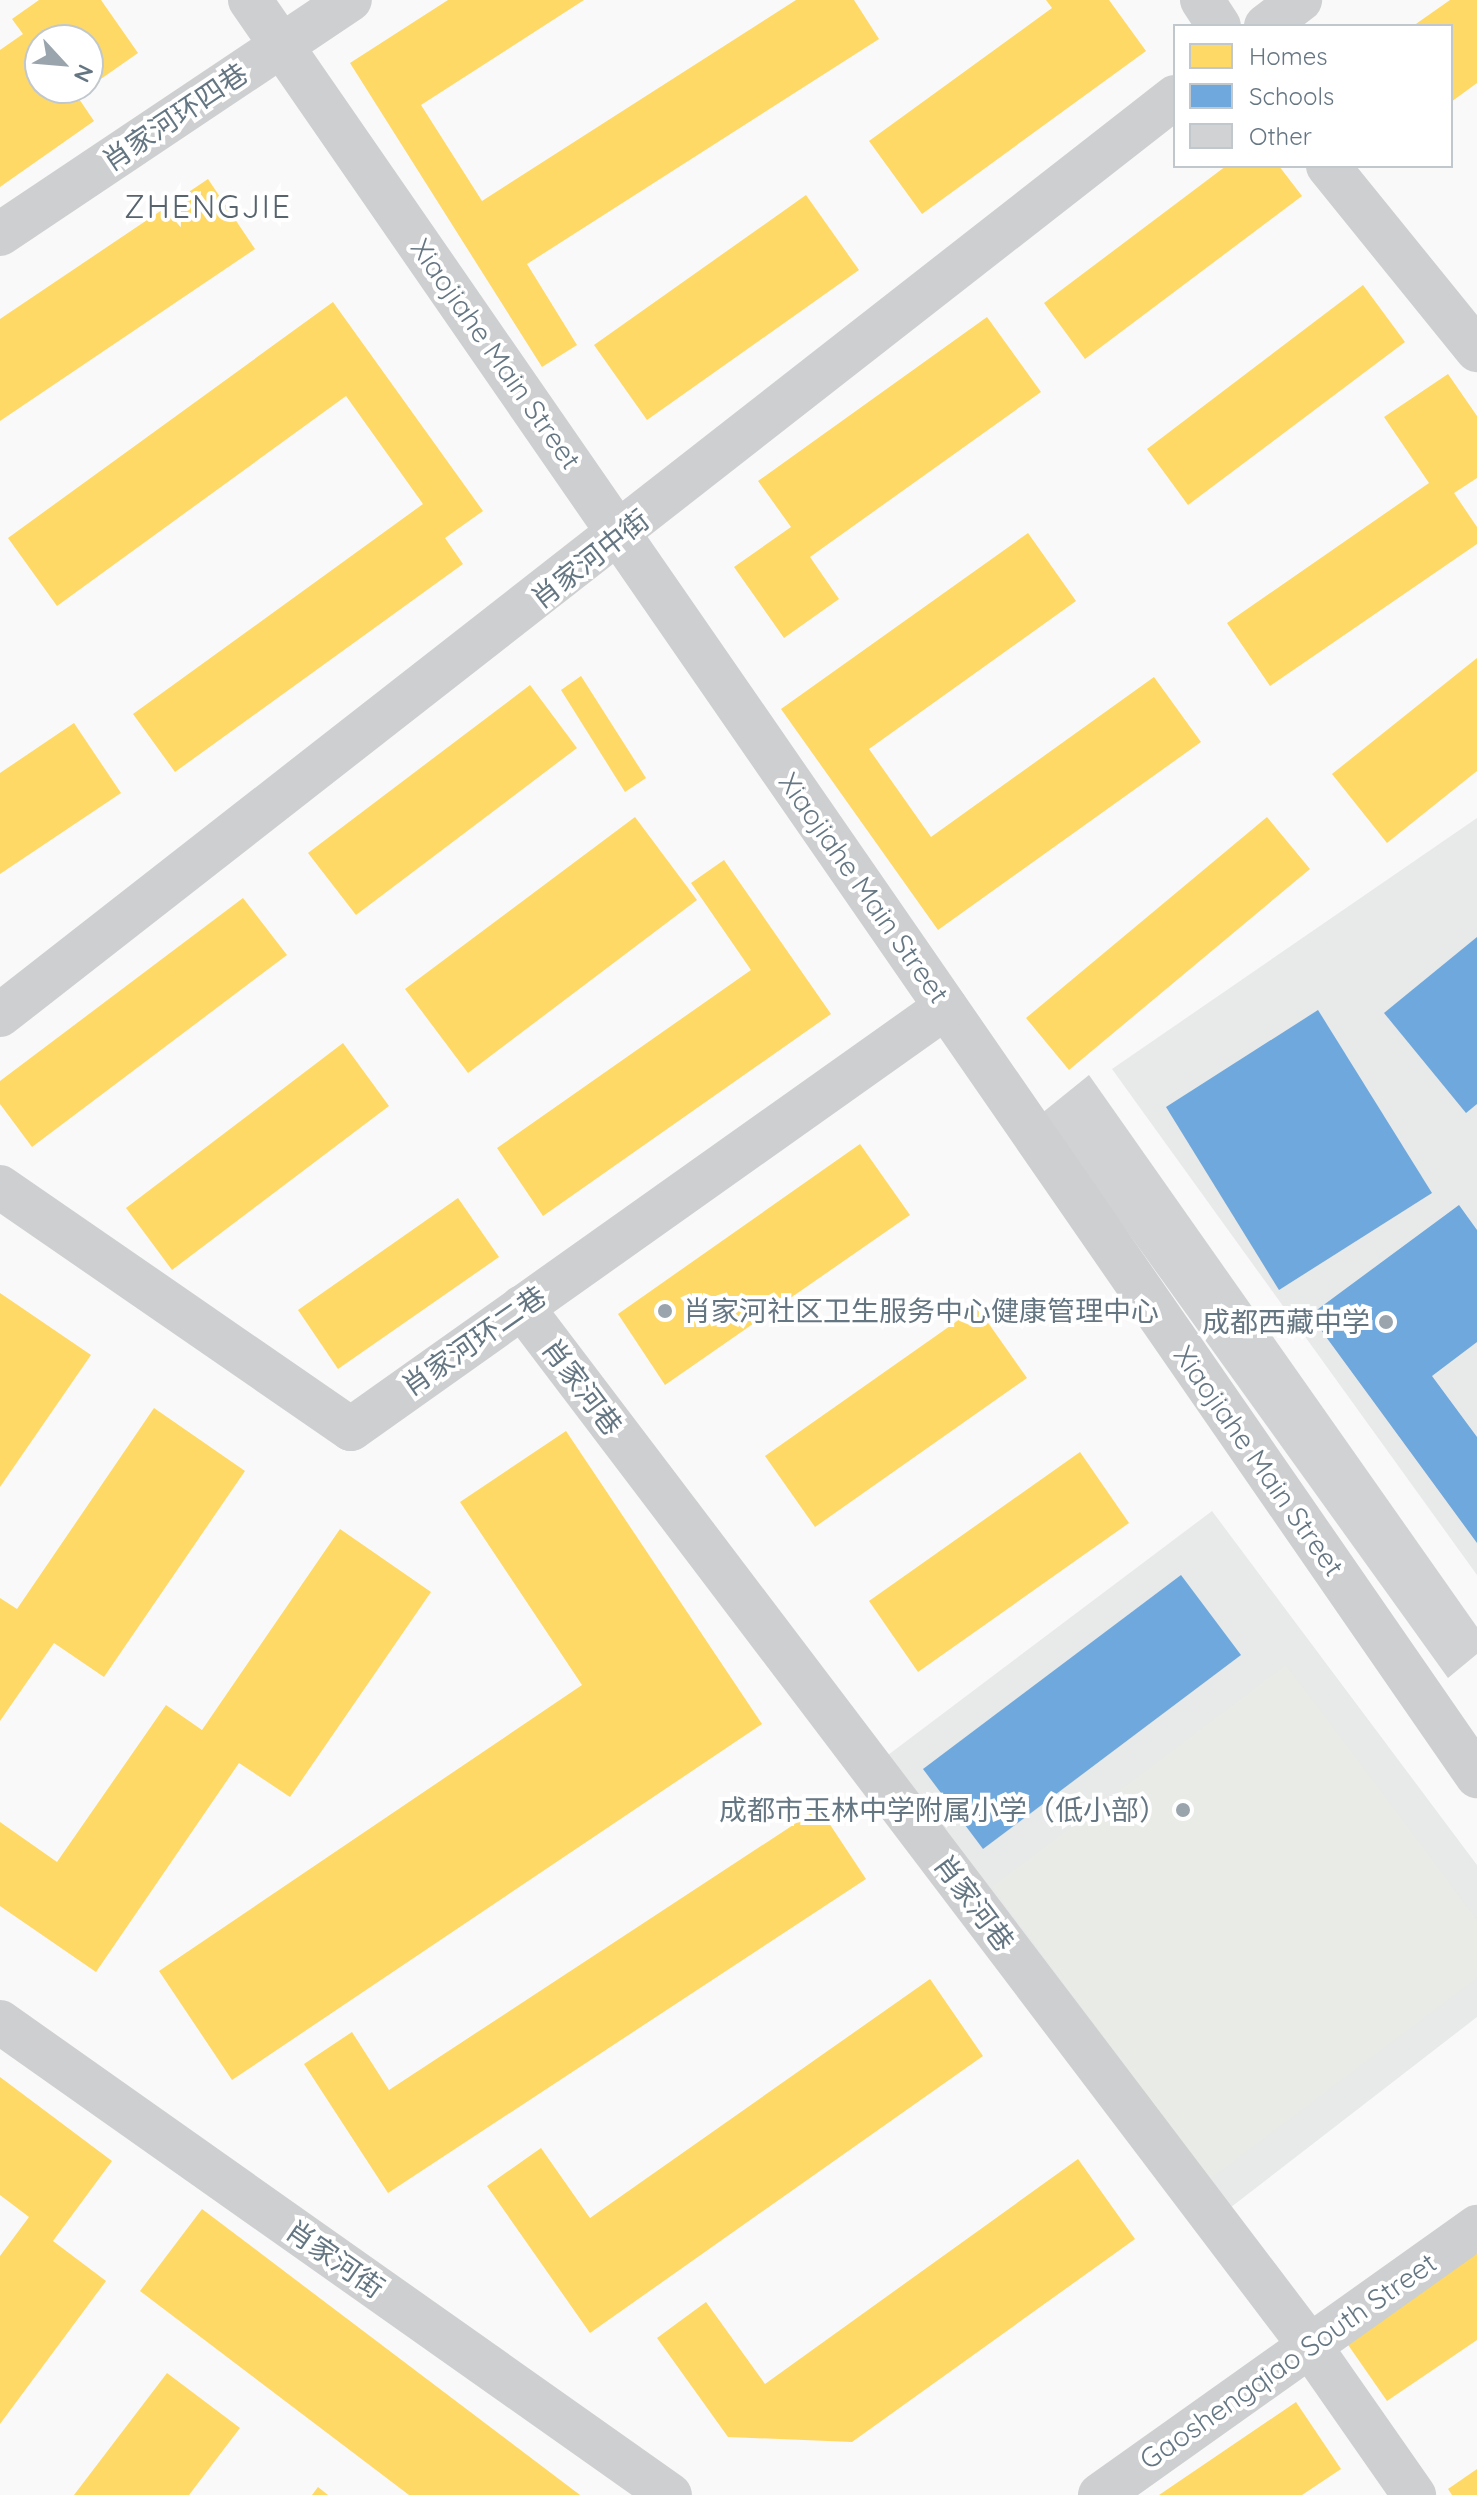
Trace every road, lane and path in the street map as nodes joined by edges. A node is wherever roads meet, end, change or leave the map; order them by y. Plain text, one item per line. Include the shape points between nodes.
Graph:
1 (250, 0) edge
2 (350, 0) edge
3 (1202, 0) edge
4 (1300, 0) edge
5 (1218, 24) edge
6 (1269, 24) edge
7 (282, 45) junction
8 (1173, 99) edge
9 (1330, 168) edge
10 (0, 234) edge
11 (1477, 350) edge
12 (621, 536) junction
13 (946, 1007) junction
14 (0, 1015) edge
15 (0, 1187) edge
16 (522, 1307) junction
17 (1477, 1776) edge
18 (0, 2022) edge
19 (1477, 2227) edge
20 (1310, 2346) junction
21 (670, 2495) edge
22 (1100, 2495) edge
23 (1414, 2495) edge

1 - 7 street, Xiaojiahe Main Street
2 - 7 street, 肖家河环四巷
3 - 5 street
4 - 6 street
7 - 10 street, 肖家河环四巷
7 - 12 street, Xiaojiahe Main Street
8 - 12 street, 肖家河中街
9 - 11 street
12 - 13 street, Xiaojiahe Main Street
12 - 14 street, 肖家河中街
13 - 16 street, 肖家河环二巷
13 - 17 street, Xiaojiahe Main Street
15 - 16 street, 肖家河环二巷 via 351,1429
16 - 20 street, 肖家河巷
18 - 21 street, 肖家河街
19 - 20 street, Gaoshengqiao South Street
20 - 22 street, Gaoshengqiao South Street
20 - 23 street, 肖家河巷

